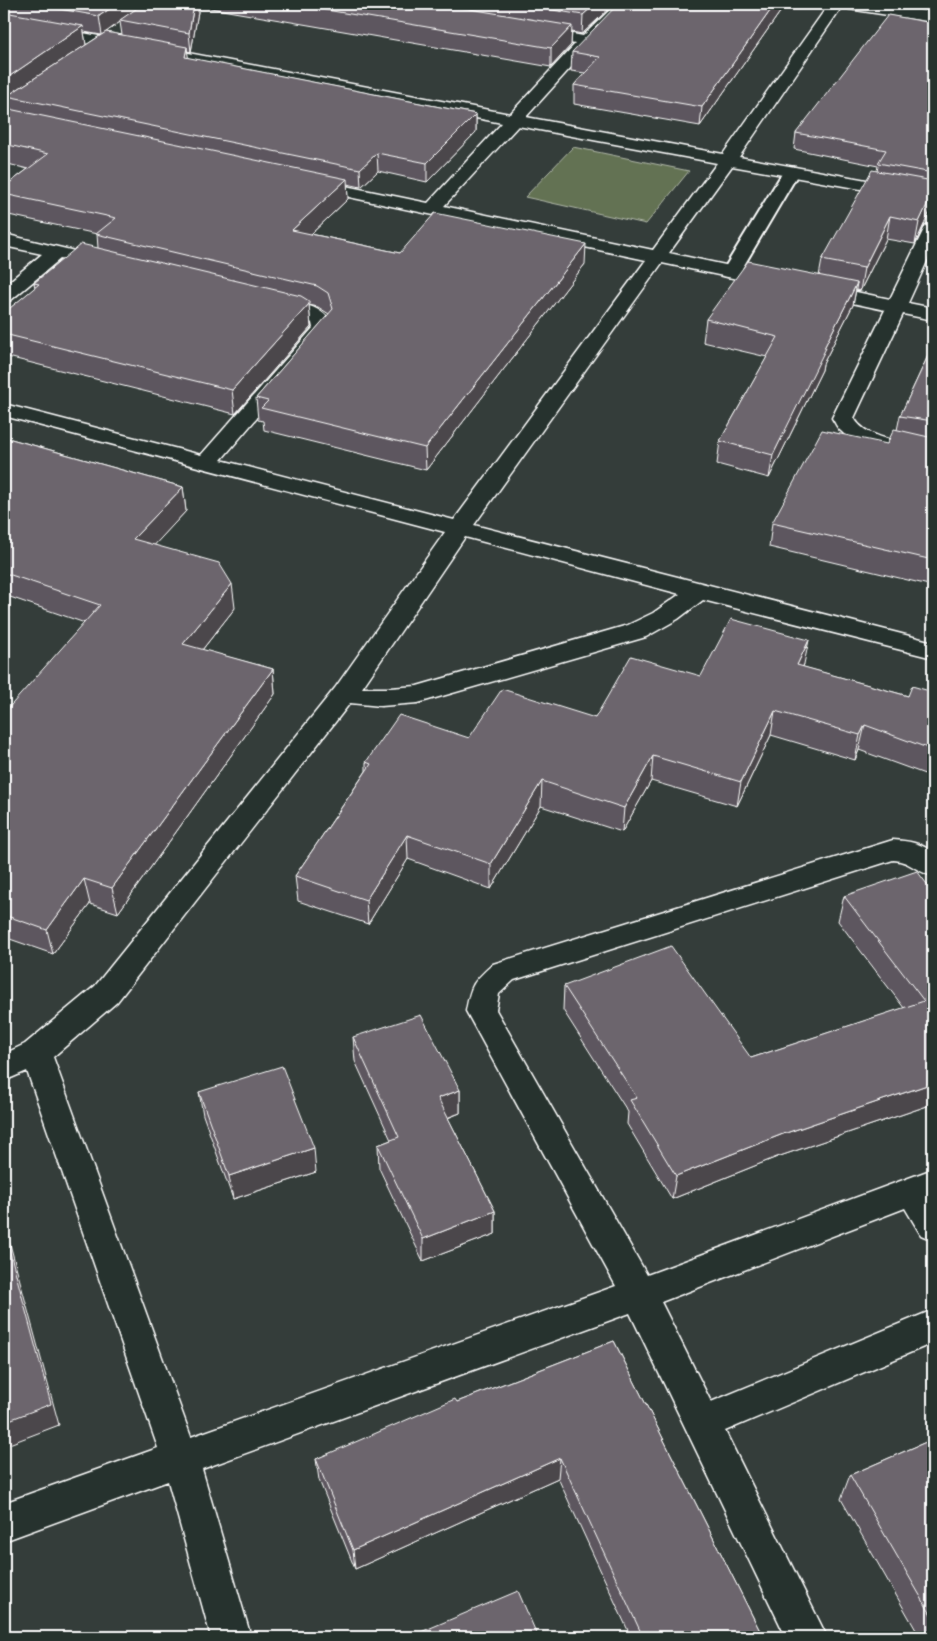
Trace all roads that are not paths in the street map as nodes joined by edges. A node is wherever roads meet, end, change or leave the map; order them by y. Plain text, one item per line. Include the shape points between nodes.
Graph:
1 (624, 4) edge
2 (836, 4) edge
3 (849, 4) edge
4 (933, 17) edge
5 (4, 23) edge
6 (518, 29) edge
7 (122, 31) edge
8 (586, 41) junction
9 (107, 42) junction
10 (91, 52) edge
11 (515, 118) junction
12 (727, 161) junction
13 (791, 172) junction
14 (295, 180) edge
15 (933, 197) edge
16 (432, 209) junction
17 (933, 229) edge
18 (4, 240) edge
19 (56, 252) junction
20 (658, 256) junction
21 (122, 268) edge
22 (731, 272) junction
23 (4, 296) edge
24 (254, 300) edge
25 (896, 306) junction
26 (933, 314) edge
27 (4, 410) edge
28 (933, 454) edge
29 (207, 462) junction
30 (460, 528) junction
31 (698, 591) junction
32 (933, 650) edge
33 (344, 694) junction
34 (933, 866) edge
35 (36, 1054) junction
36 (4, 1068) edge
37 (923, 1187) edge
38 (933, 1225) edge
39 (639, 1294) junction
40 (933, 1326) edge
41 (702, 1423) junction
42 (180, 1458) junction
43 (4, 1522) edge
44 (231, 1637) edge
45 (807, 1637) edge

1 - 8 street
2 - 12 street
3 - 4 street
5 - 9 street
6 - 8 street
7 - 9 street
8 - 11 street
9 - 10 street
9 - 11 street
11 - 12 street
11 - 16 street
12 - 13 street
12 - 20 street
13 - 15 street
13 - 22 lane
14 - 16 street
16 - 20 street
17 - 25 street
18 - 19 street
19 - 21 street
19 - 23 street
20 - 22 street
20 - 30 street
22 - 25 street
24 - 29 street via 310,313 321,320 323,329
25 - 26 street
25 - 28 street via 843,418 846,426 866,438
27 - 29 street
29 - 30 street
30 - 31 street
30 - 33 street
31 - 32 street
31 - 33 street via 661,620 637,631 418,694 368,698
33 - 35 street via 106,994
34 - 39 street via 911,851 893,850 504,972 484,989 481,1011
35 - 36 street
35 - 42 street
37 - 38 street
37 - 39 street
39 - 41 street
39 - 42 street
40 - 41 street
41 - 45 street
42 - 43 street
42 - 44 street

